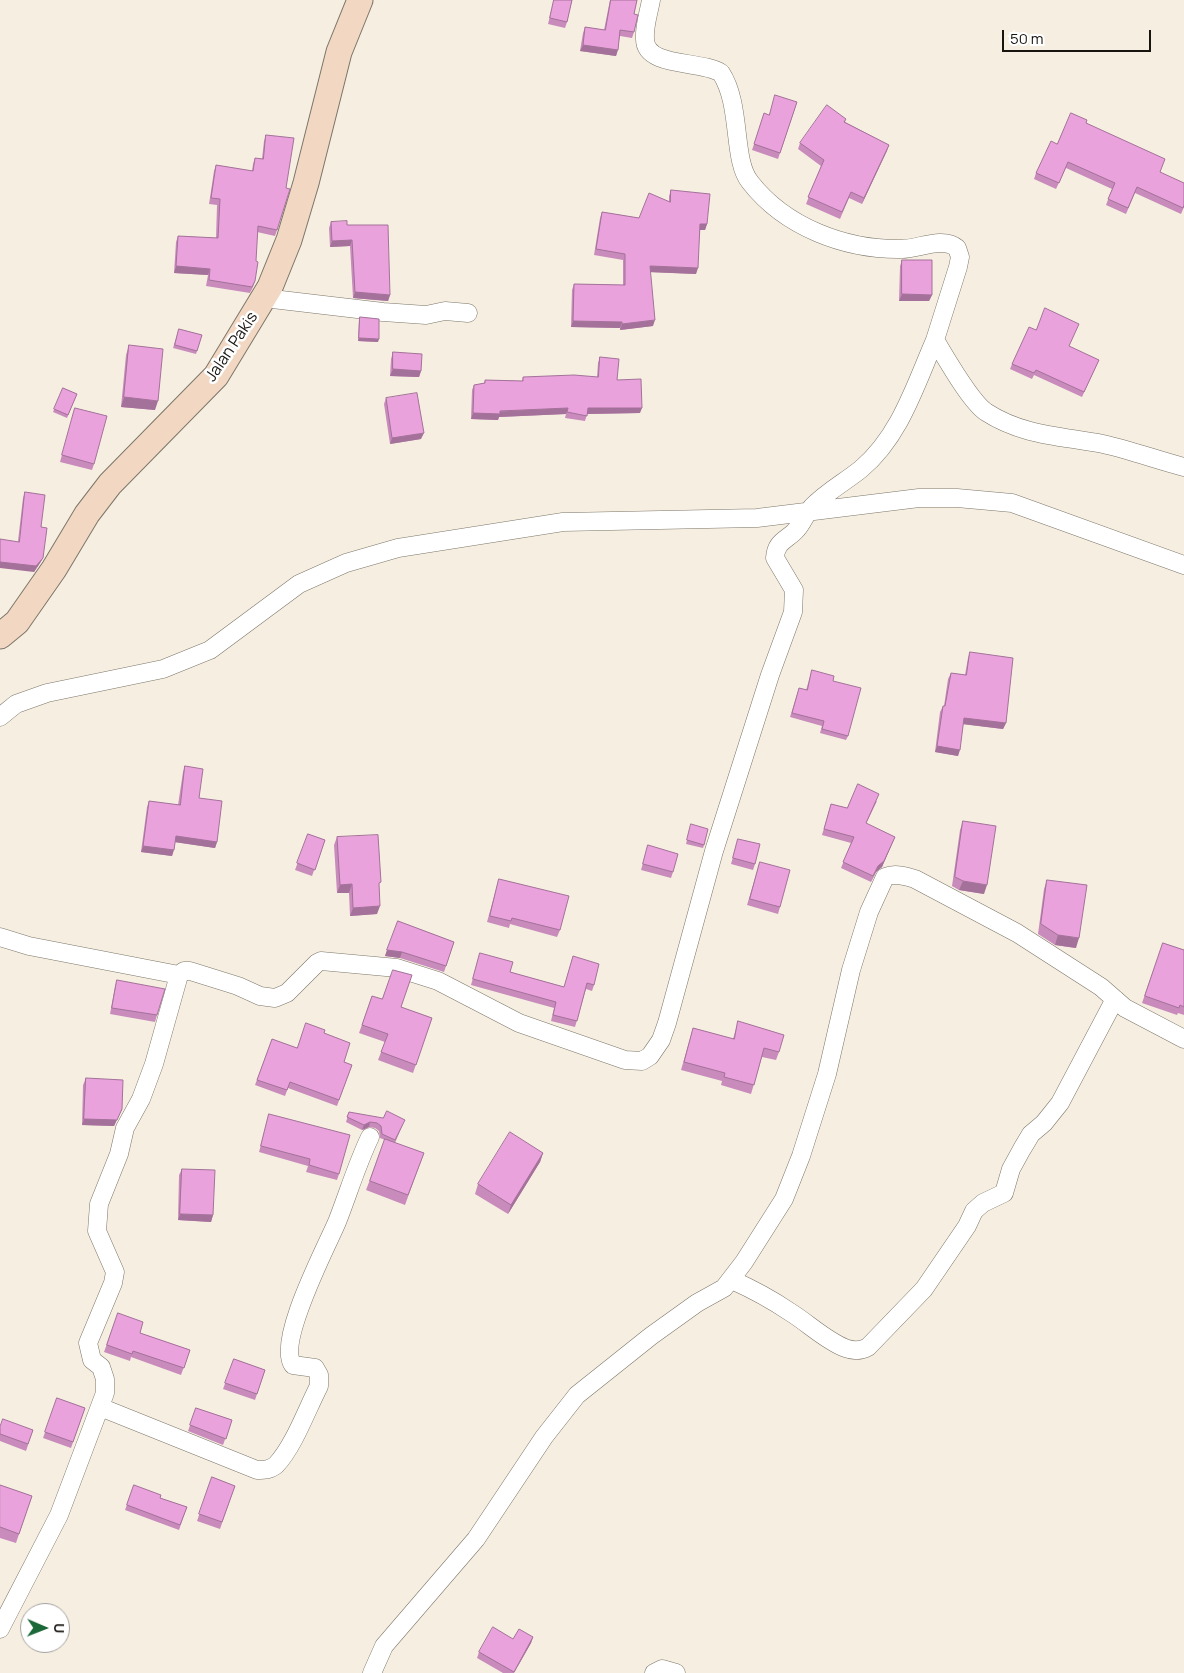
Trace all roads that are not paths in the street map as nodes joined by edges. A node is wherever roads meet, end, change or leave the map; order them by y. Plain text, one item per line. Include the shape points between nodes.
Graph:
1 (360, 0) edge
2 (651, 0) edge
3 (264, 298) junction
4 (468, 313) dead end
5 (935, 340) junction
6 (1184, 467) edge
7 (809, 511) junction
8 (1184, 565) edge
9 (0, 636) edge
10 (0, 717) edge
11 (0, 937) edge
12 (179, 975) junction
13 (1115, 999) junction
14 (1184, 1038) edge
15 (370, 1137) dead end
16 (732, 1280) junction
17 (100, 1407) junction
18 (0, 1629) edge
19 (372, 1673) edge
20 (654, 1673) edge
21 (676, 1673) edge

1 - 3 street, Jalan Pakis via 339,52 289,240
2 - 5 street via 644,37 648,50 662,60 706,66 721,73 733,100 740,151 748,180 783,215 799,225 858,245 904,249 943,243 957,248 960,257 958,267
3 - 4 street via 418,314
3 - 9 street, Jalan Pakis via 216,376 110,484 17,622
5 - 6 street via 960,381 984,411 1014,426 1048,437 1103,444
5 - 7 street via 903,414 886,443 861,469
7 - 8 street via 920,498 1012,503
7 - 10 street via 757,518 563,522 398,548 346,563 299,584 210,650 163,669 47,693 16,704
7 - 12 street via 796,531 781,540 776,552 777,562 794,590 794,612 770,675 714,851 667,1023 650,1056 635,1061 607,1055 519,1023 438,981 397,968 316,963 288,993 275,998 260,996 190,971 184,970
11 - 12 street
12 - 17 street via 154,1064 141,1099 125,1128 119,1154 99,1204 97,1231 115,1272 88,1343 92,1360 101,1367 105,1379
13 - 14 street via 1142,1018
13 - 16 street via 1060,1103 1031,1134 1022,1149 1004,1193 974,1211 924,1289 868,1347 859,1350 846,1348 751,1288
13 - 16 street via 1008,928 915,879 885,877 869,912 851,970 827,1074 801,1156 784,1199
15 - 17 street via 336,1224 310,1279 292,1333 288,1353 290,1360 293,1365 315,1368 320,1375 319,1386 290,1444 276,1464 258,1470
16 - 19 street via 651,1336 577,1395 544,1437 476,1539 384,1646
17 - 18 street via 58,1515
20 - 21 street via 662,1669

